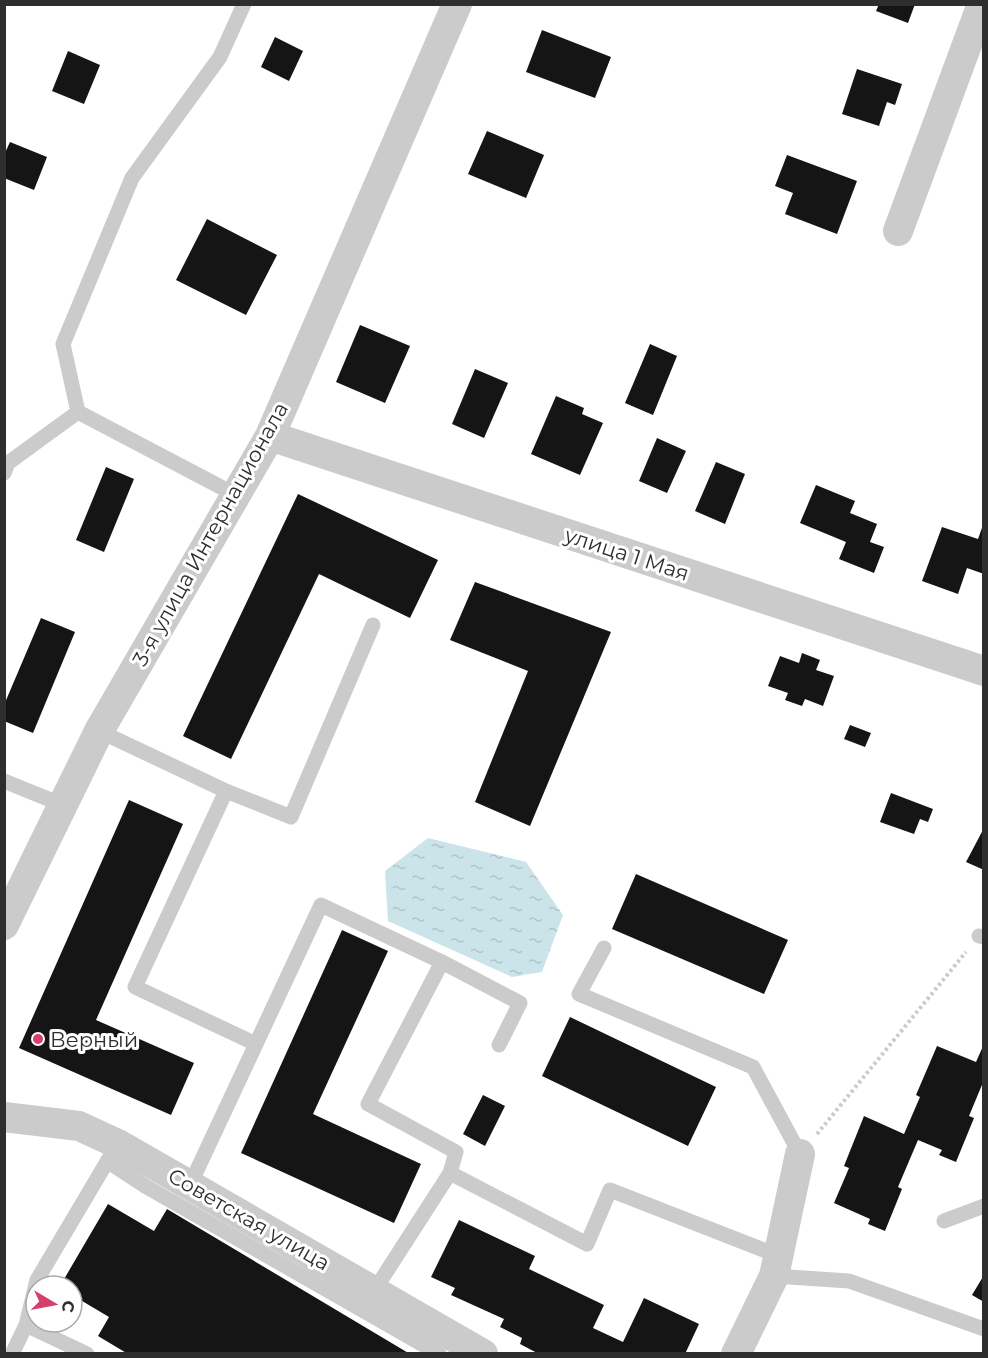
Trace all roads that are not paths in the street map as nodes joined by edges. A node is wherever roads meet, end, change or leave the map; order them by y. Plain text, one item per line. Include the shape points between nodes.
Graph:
1 (244, 4) edge
2 (457, 4) edge
3 (982, 4) edge
4 (898, 231) dead end
5 (78, 412) junction
6 (270, 436) junction
7 (4, 473) edge
8 (236, 495) junction
9 (373, 625) dead end
10 (984, 671) edge
11 (99, 731) junction
12 (4, 782) edge
13 (226, 791) junction
14 (63, 805) junction
15 (4, 925) edge
16 (604, 948) dead end
17 (442, 962) junction
18 (256, 1044) junction
19 (499, 1045) dead end
20 (4, 1117) edge
21 (112, 1153) junction
22 (800, 1154) joint
23 (450, 1173) junction
24 (190, 1185) junction
25 (984, 1206) edge
26 (944, 1221) dead end
27 (777, 1266) junction
28 (40, 1274) edge
29 (374, 1291) junction
30 (982, 1326) edge
31 (24, 1329) edge
32 (46, 1334) edge
33 (12, 1353) edge
34 (87, 1353) edge
35 (439, 1353) edge
36 (483, 1353) edge
37 (736, 1353) edge

1 - 5 lane via 220,57 132,178 63,344
2 - 6 street, 3-я улица Интернационала
3 - 4 street
5 - 7 lane via 8,462
5 - 8 lane
6 - 8 street, 3-я улица Интернационала
6 - 10 street, улица 1 Мая
8 - 11 street, 3-я улица Интернационала
9 - 13 lane via 291,817
11 - 13 lane
11 - 14 street, 3-я улица Интернационала
12 - 14 lane
13 - 18 lane via 135,987
14 - 15 street, 3-я улица Интернационала
16 - 22 lane via 579,994 753,1067
17 - 18 lane via 321,905
17 - 19 lane via 520,1003
17 - 23 lane via 368,1104 456,1152
18 - 24 lane
20 - 21 street, Советская улица via 79,1126
21 - 24 street, Советская улица
21 - 28 lane
21 - 35 lane via 145,1186
22 - 27 street
23 - 27 lane via 587,1244 610,1190
23 - 29 lane
24 - 29 street, Советская улица
25 - 26 lane
27 - 30 lane via 849,1281
27 - 37 street
29 - 36 street, Советская улица
31 - 33 lane
32 - 34 lane

